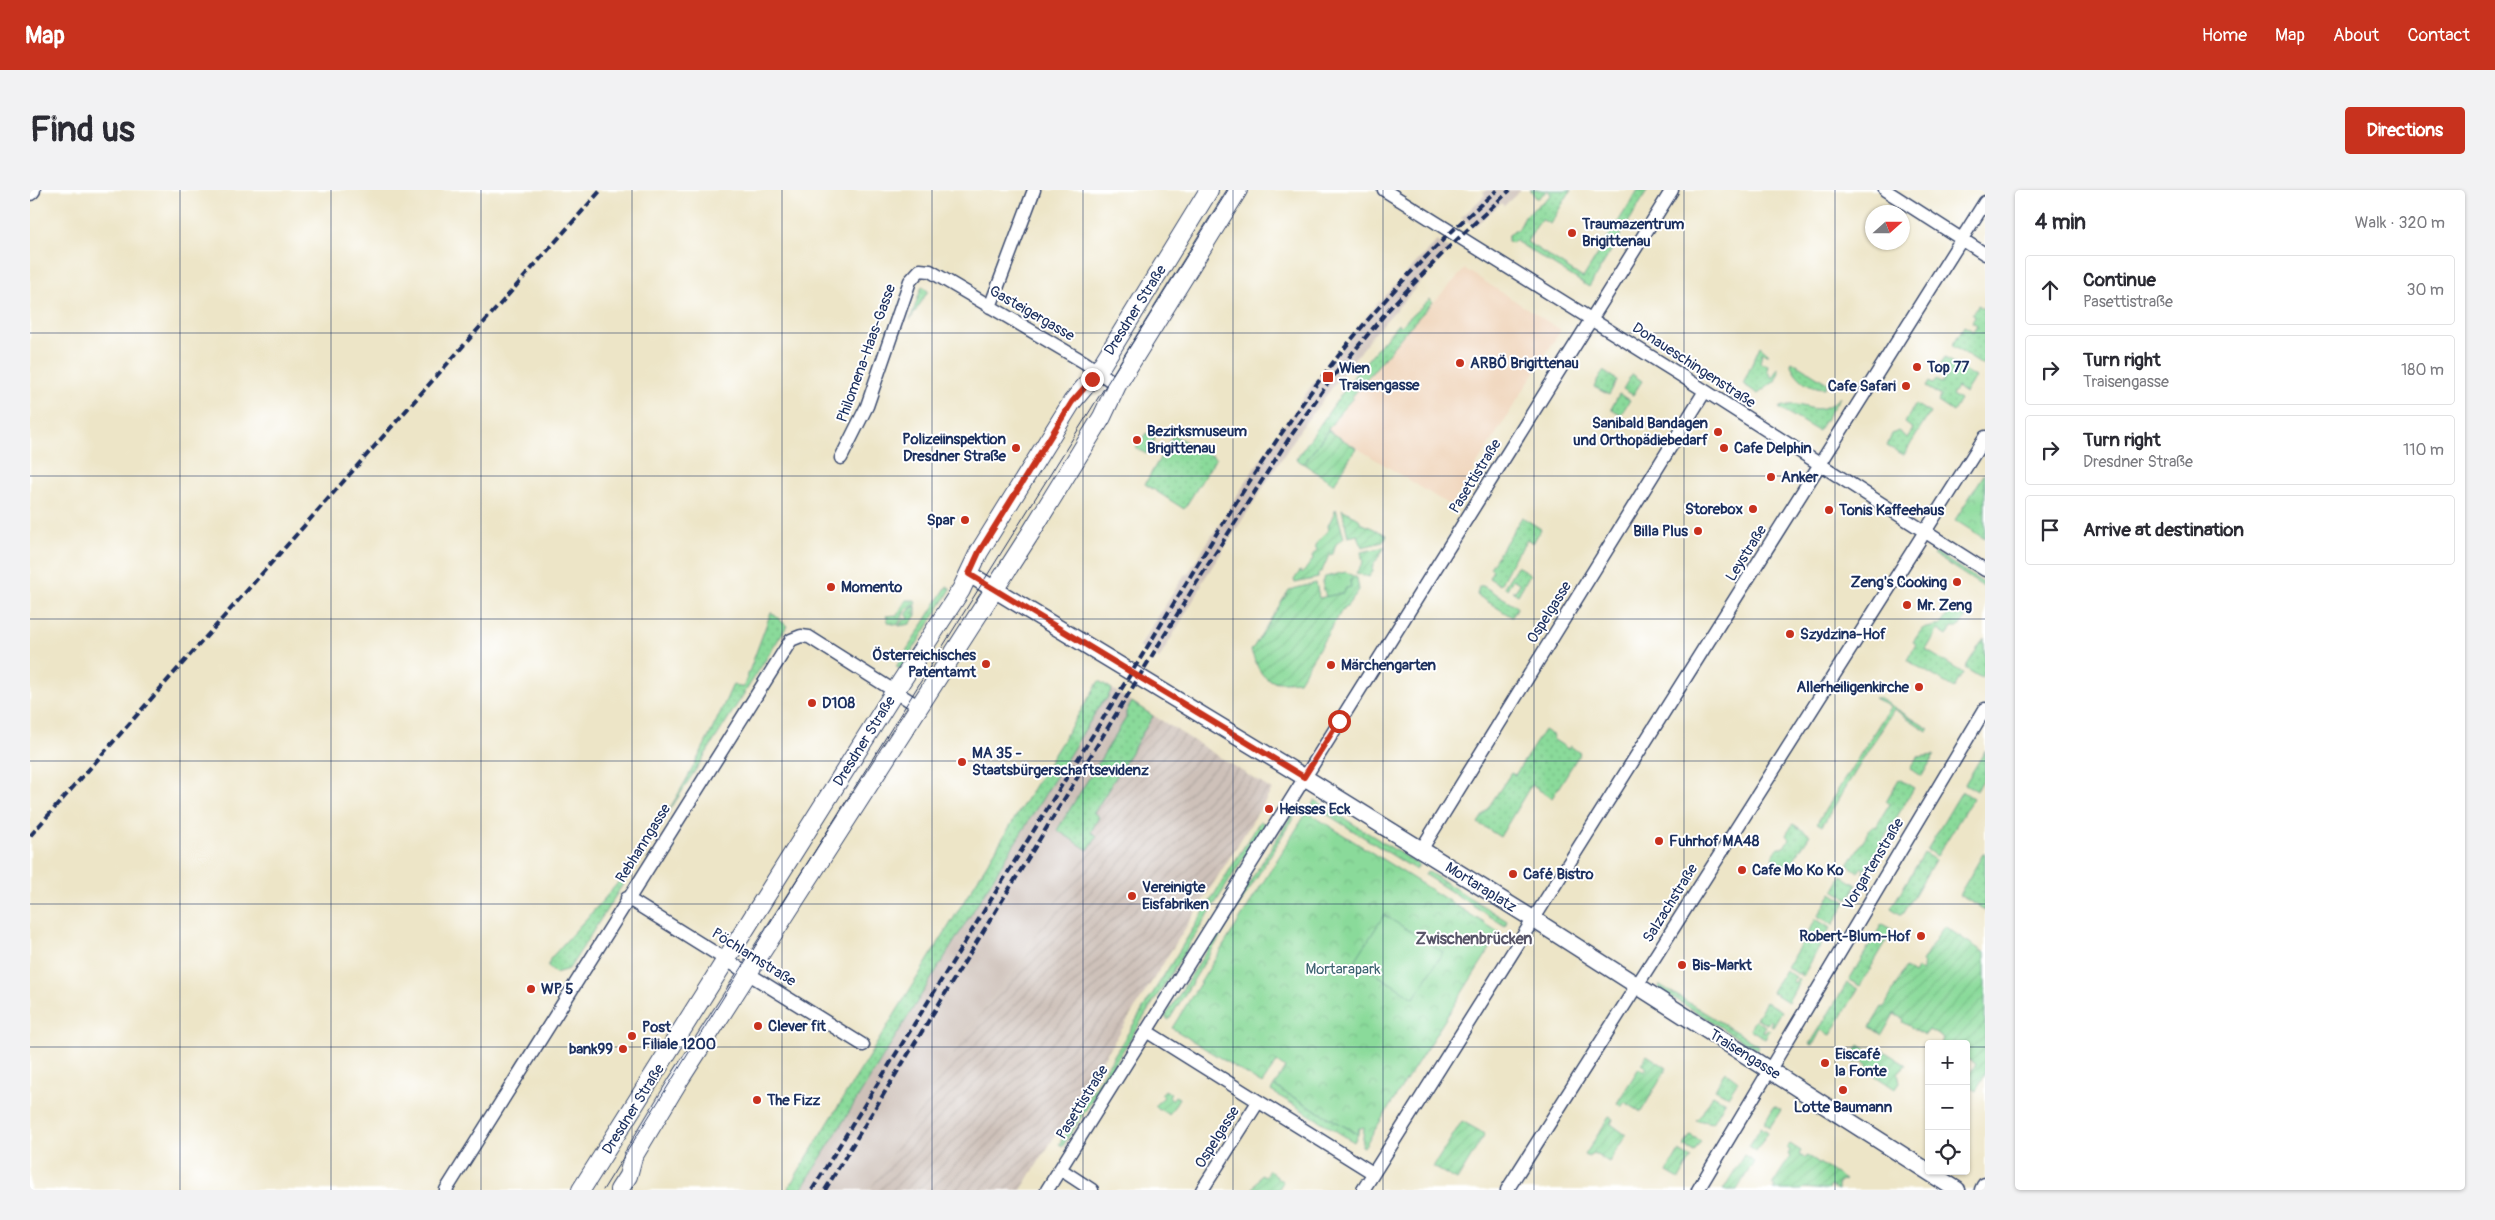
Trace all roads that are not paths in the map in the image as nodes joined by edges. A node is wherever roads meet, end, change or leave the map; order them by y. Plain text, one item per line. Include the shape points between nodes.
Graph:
1 (1034, 190) edge
2 (1209, 190) edge
3 (1238, 190) edge
4 (1384, 190) edge
5 (1672, 190) edge
6 (1885, 190) edge
7 (1985, 202) edge
8 (1962, 239) junction
9 (1985, 254) edge
10 (930, 270) joint
11 (990, 307) junction
12 (1593, 320) junction
13 (1098, 372) junction
14 (1117, 385) junction
15 (1705, 391) junction
16 (1985, 437) edge
17 (841, 458) dead end
18 (1821, 466) junction
19 (1925, 533) junction
20 (1985, 570) edge
21 (969, 574) junction
22 (995, 589) junction
23 (895, 691) junction
24 (918, 706) junction
25 (1985, 709) edge
26 (1304, 777) junction
27 (1421, 850) junction
28 (627, 898) junction
29 (1532, 919) junction
30 (728, 959) junction
31 (750, 973) junction
32 (1637, 985) junction
33 (1146, 1031) junction
34 (863, 1045) dead end
35 (1769, 1069) junction
36 (1258, 1102) junction
37 (1060, 1169) junction
38 (1374, 1173) junction
39 (1985, 1186) edge
40 (446, 1190) edge
41 (581, 1190) edge
42 (619, 1190) edge
43 (1047, 1190) edge
44 (1092, 1190) edge
45 (1202, 1190) edge
46 (1363, 1190) edge
47 (1507, 1190) edge
48 (1698, 1190) edge
49 (1957, 1190) edge
50 (1983, 1190) edge

1 - 11 street
2 - 13 main road, Dresdner Straße
3 - 14 main road, Dresdner Straße
4 - 12 street, Donaueschingenstraße
5 - 12 street, Pasettistraße
6 - 8 street
7 - 8 street, Leystraße
8 - 9 street
8 - 18 street, Leystraße
10 - 11 street, Gasteigergasse
10 - 17 street, Philomena-Haas-Gasse via 920,270 910,281 867,406
11 - 13 street, Gasteigergasse
12 - 15 street, Donaueschingenstraße
12 - 26 street, Pasettistraße
13 - 14 street, Gasteigergasse
13 - 21 main road, Dresdner Straße via 1072,402 979,552
14 - 22 main road, Dresdner Straße via 1102,418
15 - 18 street, Donaueschingenstraße
15 - 27 street, Ospelgasse
16 - 19 street, Salzachstraße
18 - 19 street, Donaueschingenstraße
18 - 29 street, Leystraße
19 - 20 street, Donaueschingenstraße
19 - 32 street, Salzachstraße
21 - 22 street
21 - 23 main road, Dresdner Straße
22 - 24 main road, Dresdner Straße
22 - 26 street
23 - 24 street, Rebhanngasse
23 - 28 street, Rebhanngasse via 809,637 791,640
23 - 30 main road, Dresdner Straße
24 - 31 main road, Dresdner Straße
25 - 35 street, Vorgartenstraße
26 - 27 street, Mortaraplatz
26 - 33 street
27 - 29 street, Mortaraplatz
28 - 30 street, Pöchlarnstraße
28 - 40 street, Rebhanngasse
29 - 32 street, Traisengasse
29 - 38 street, Mortaraplatz
30 - 31 street, Pöchlarnstraße
30 - 41 main road, Dresdner Straße
31 - 34 street, Pöchlarnstraße
31 - 42 main road, Dresdner Straße via 633,1157 628,1176
32 - 35 street, Traisengasse
32 - 47 street, Salzachstraße
33 - 36 street
33 - 37 street, Pasettistraße
35 - 48 street, Vorgartenstraße
35 - 49 street, Traisengasse
36 - 38 street
36 - 45 street, Ospelgasse
37 - 43 street, Pasettistraße
37 - 44 street
38 - 46 street
39 - 50 street

